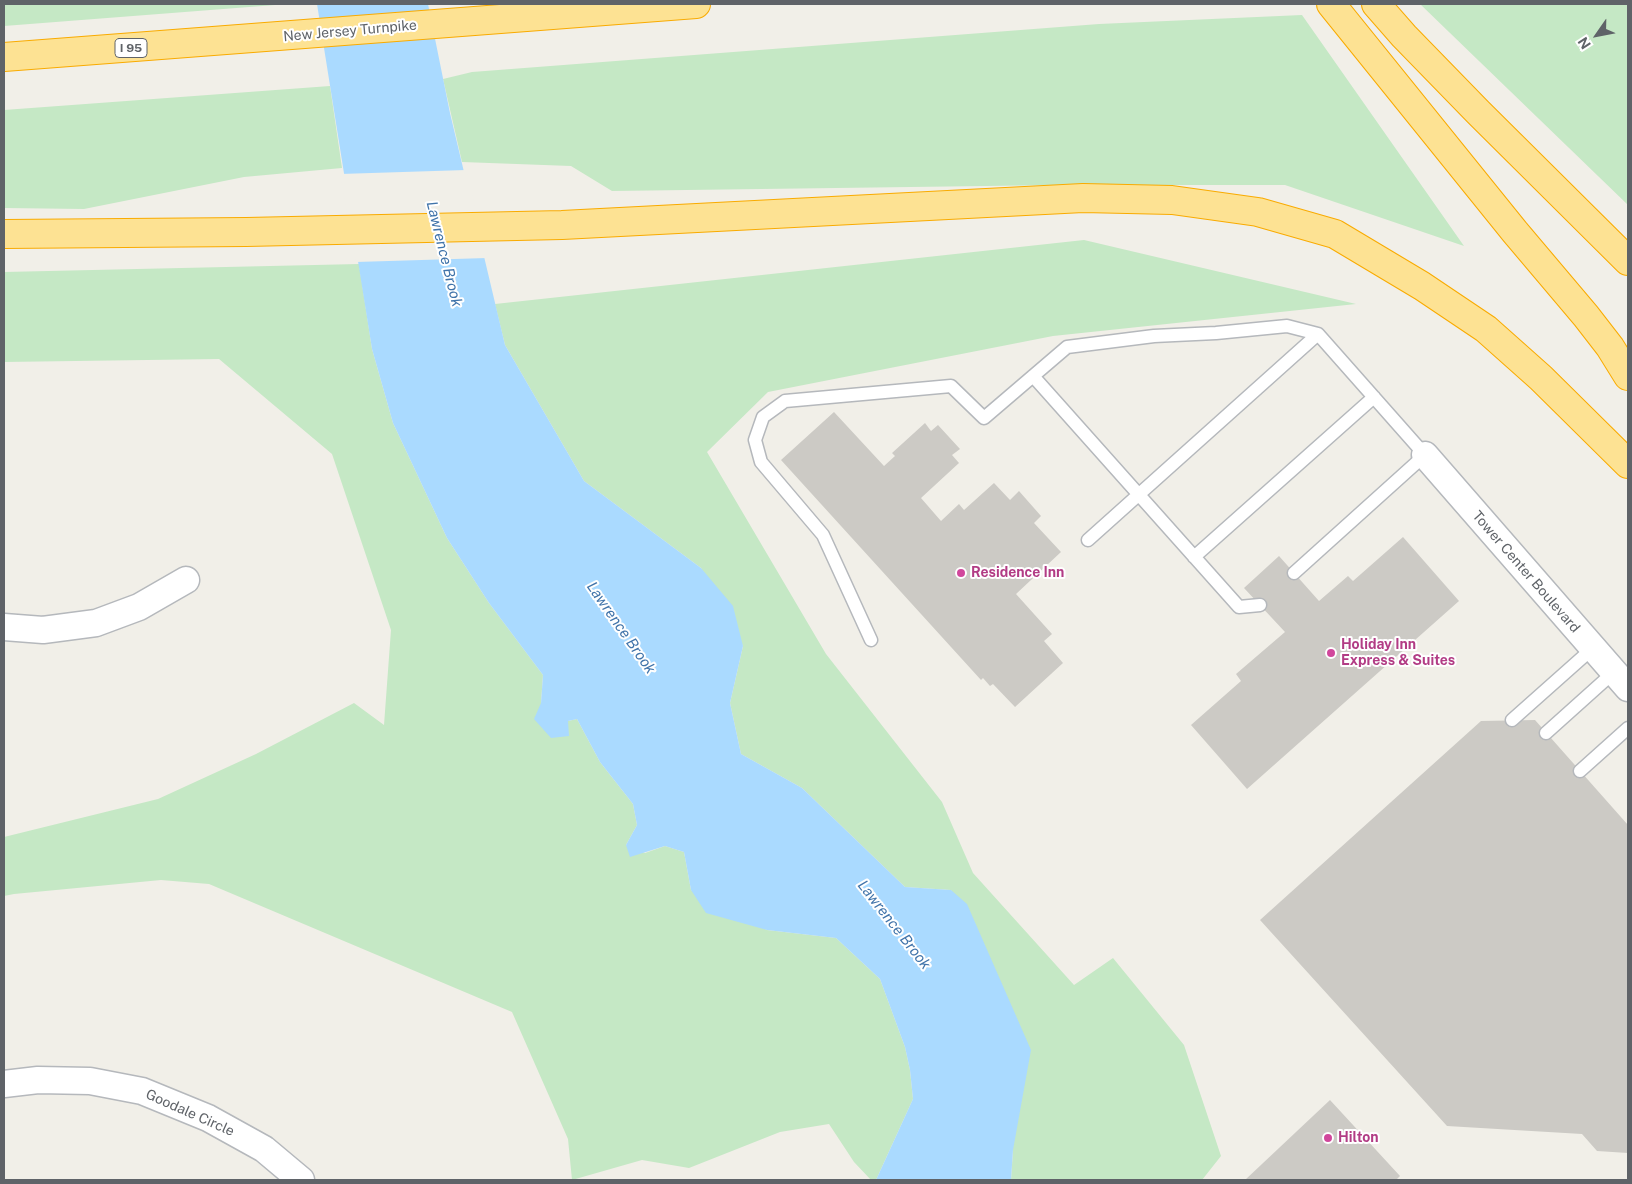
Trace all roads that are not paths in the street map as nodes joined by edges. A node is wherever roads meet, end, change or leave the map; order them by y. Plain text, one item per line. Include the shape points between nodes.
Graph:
1 (696, 4) edge
2 (1330, 4) edge
3 (1376, 4) edge
4 (4, 57) edge
5 (4, 234) edge
6 (1628, 261) edge
7 (1318, 334) junction
8 (1033, 376) junction
9 (1628, 376) edge
10 (1374, 397) junction
11 (1425, 455) junction
12 (1628, 464) edge
13 (1138, 494) junction
14 (1088, 540) dead end
15 (1194, 557) junction
16 (1294, 573) dead end
17 (186, 580) dead end
18 (1260, 605) dead end
19 (4, 626) edge
20 (871, 640) dead end
21 (1593, 648) junction
22 (1621, 680) edge
23 (1512, 720) dead end
24 (1628, 728) edge
25 (1546, 732) dead end
26 (1580, 771) dead end
27 (4, 1084) edge
28 (302, 1180) edge

1 - 4 highway, New Jersey Turnpike / I 95
2 - 9 highway via 1586,316
3 - 6 highway via 1485,119
5 - 12 highway via 562,225 1083,198 1172,200 1258,212 1335,234 1486,328
7 - 8 lane via 1287,326 1154,336 1067,347
7 - 10 lane
7 - 13 lane
8 - 13 lane
8 - 20 lane via 984,418 950,386 785,401 762,417 755,440 761,462 823,535
10 - 11 lane
10 - 15 lane
11 - 16 lane
11 - 21 street, Tower Center Boulevard
13 - 14 lane
13 - 15 lane
15 - 18 lane via 1239,607
17 - 19 street via 139,607 96,623 43,630
21 - 22 street, Tower Center Boulevard
21 - 23 lane
22 - 25 lane
24 - 26 lane
27 - 28 street, Goodale Circle via 38,1080 90,1081 142,1091 208,1118 264,1148

